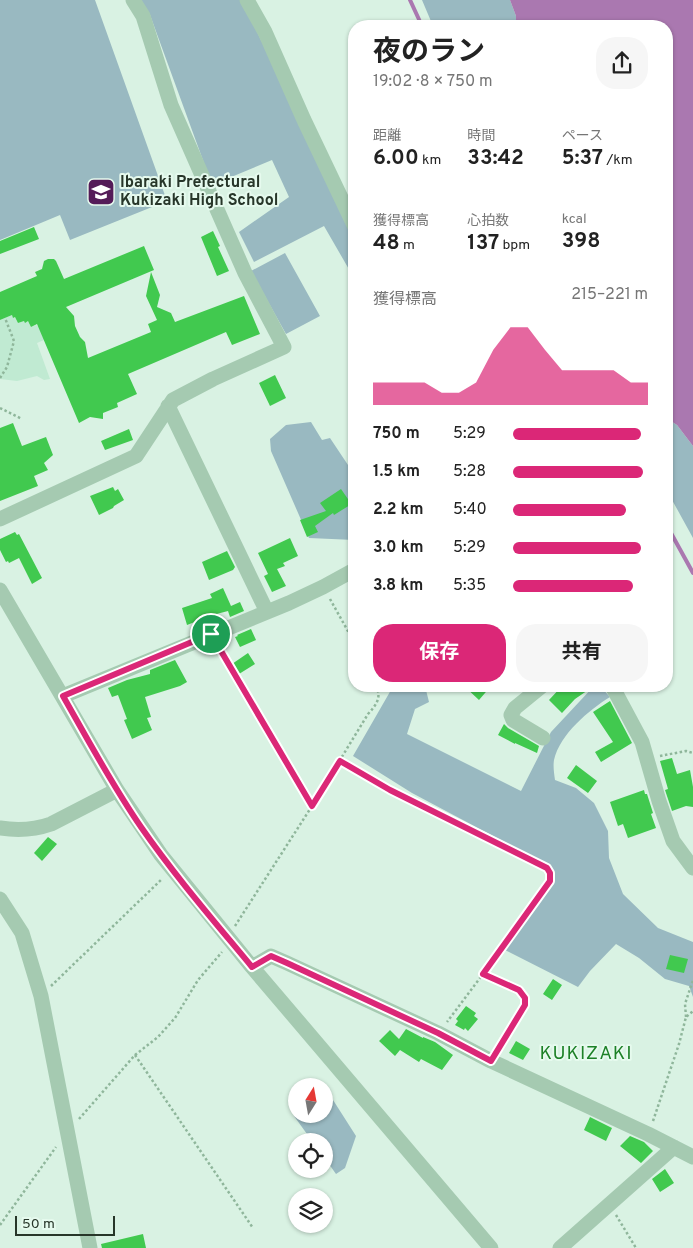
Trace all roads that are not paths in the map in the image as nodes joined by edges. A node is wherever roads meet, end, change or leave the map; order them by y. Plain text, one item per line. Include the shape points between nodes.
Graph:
1 (133, 0) edge
2 (247, 0) edge
3 (348, 212) edge
4 (168, 406) junction
5 (0, 519) edge
6 (348, 573) edge
7 (0, 590) edge
8 (267, 612) junction
9 (535, 692) edge
10 (615, 692) edge
11 (63, 696) junction
12 (542, 738) dead end
13 (117, 790) junction
14 (0, 828) edge
15 (693, 868) edge
16 (0, 899) edge
17 (252, 967) junction
18 (674, 1147) junction
19 (693, 1157) edge
20 (90, 1248) edge
21 (491, 1248) edge
22 (560, 1248) edge

1 - 4 street via 142,16 175,115 244,273 284,347 213,379 173,400
2 - 3 street via 265,32
4 - 5 street via 136,456
4 - 8 street
6 - 8 street
7 - 11 street
8 - 11 street
9 - 12 street via 511,715 513,720
10 - 15 street via 642,742 673,840
11 - 13 street
13 - 14 street via 40,828
13 - 17 street via 172,869
16 - 20 street via 22,933 41,996
17 - 18 street via 271,956
17 - 21 street
18 - 19 street
18 - 22 street

